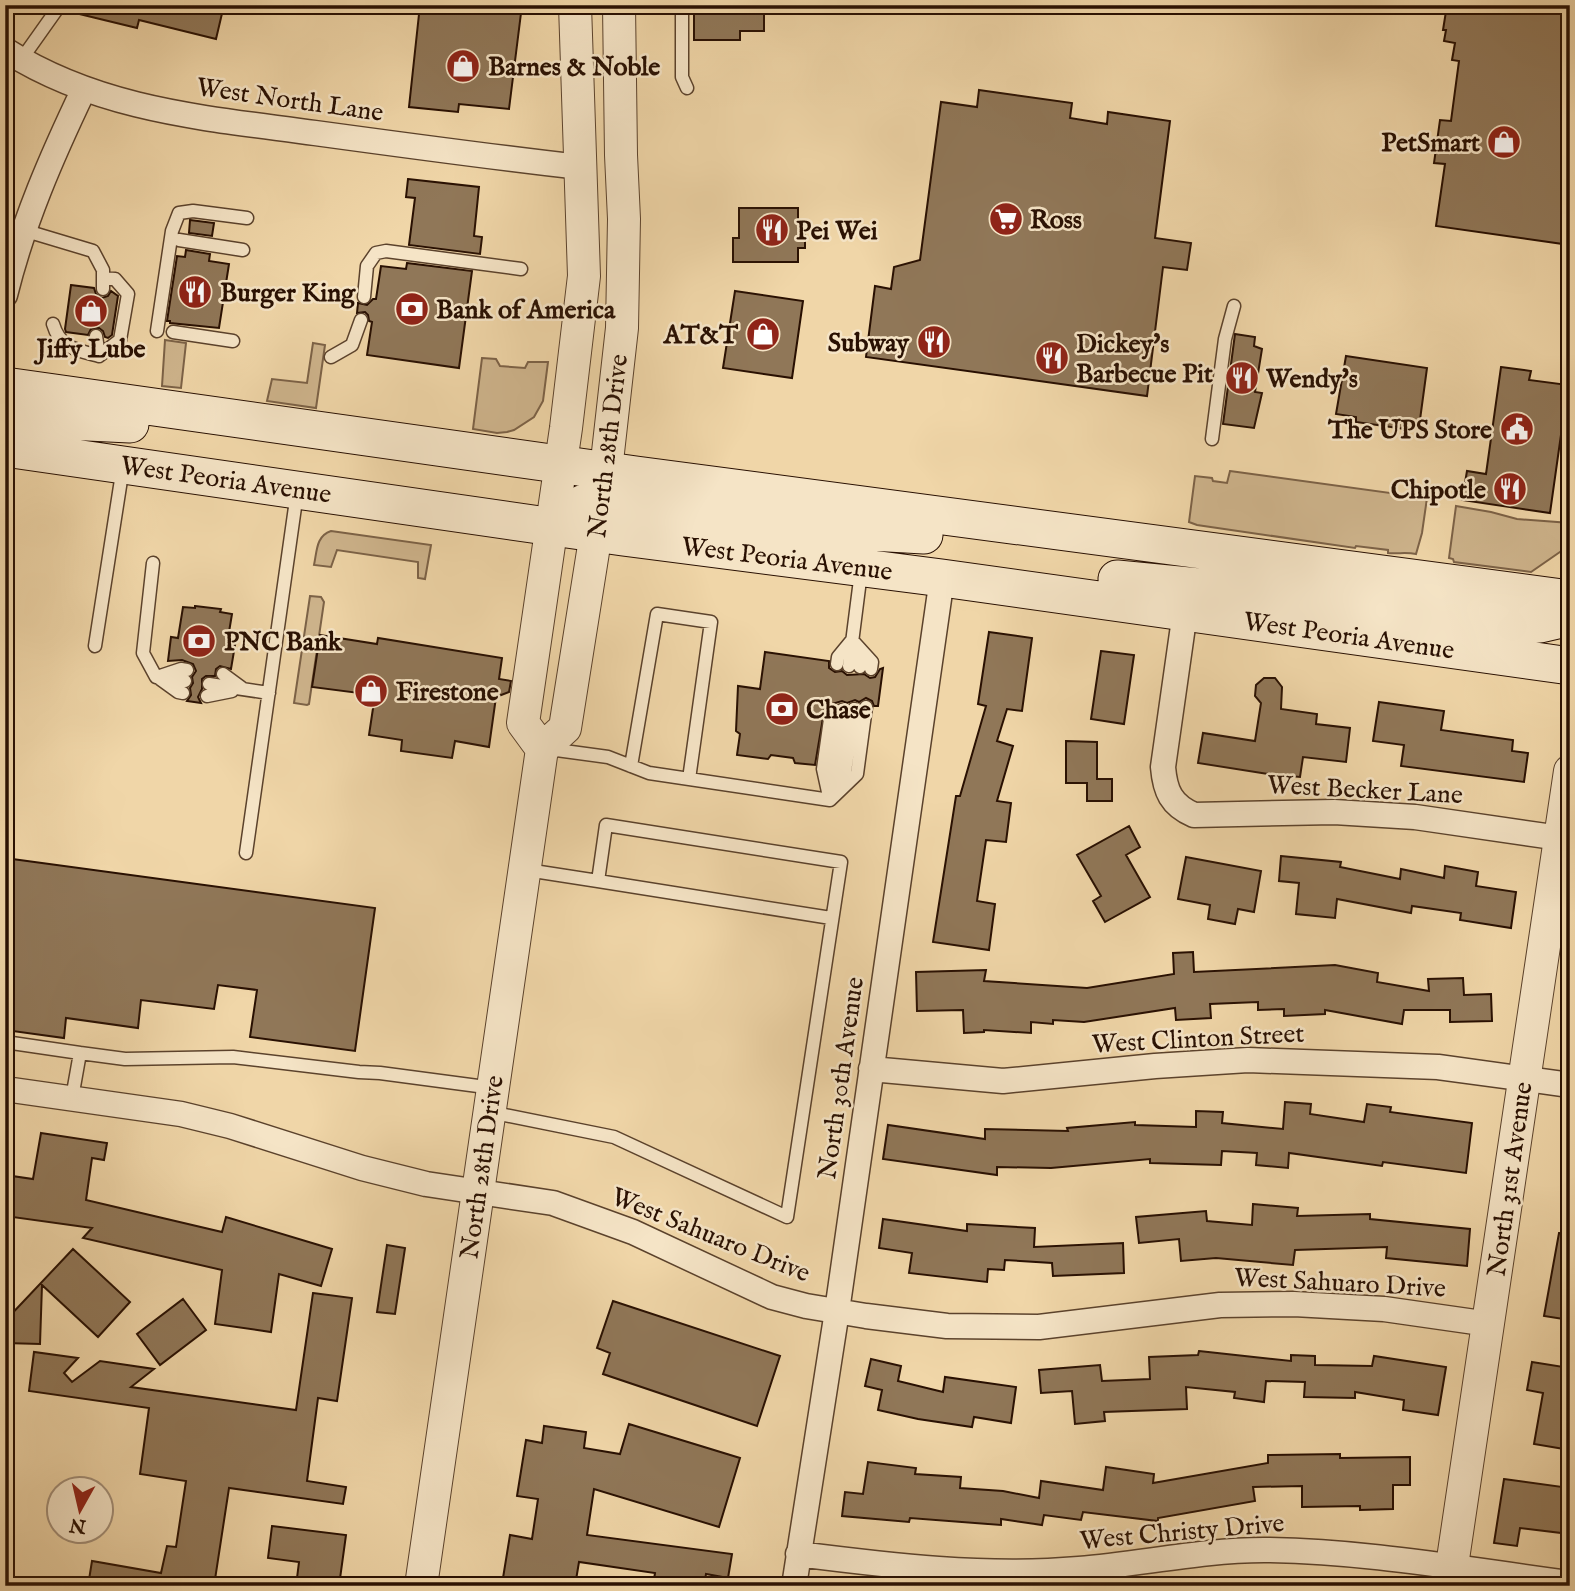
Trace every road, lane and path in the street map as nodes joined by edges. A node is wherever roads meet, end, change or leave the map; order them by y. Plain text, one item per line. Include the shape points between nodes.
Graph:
1 (61, 5) edge
2 (575, 5) edge
3 (619, 5) edge
4 (682, 5) edge
5 (13, 55) edge
6 (687, 88) dead end
7 (84, 89) junction
8 (579, 167) junction
9 (247, 218) dead end
10 (14, 229) edge
11 (179, 240) dead end
12 (243, 250) dead end
13 (521, 269) dead end
14 (5, 295) edge
15 (364, 297) dead end
16 (1234, 306) dead end
17 (361, 320) dead end
18 (53, 324) dead end
19 (157, 331) dead end
20 (173, 332) dead end
21 (96, 336) dead end
22 (233, 341) dead end
23 (99, 356) junction
24 (331, 357) dead end
25 (5, 386) edge
26 (239, 418) junction
27 (5, 422) edge
28 (1212, 439) dead end
29 (5, 448) edge
30 (123, 464) junction
31 (560, 464) junction
32 (298, 489) junction
33 (601, 502) junction
34 (550, 526) junction
35 (153, 563) dead end
36 (862, 568) junction
37 (1570, 570) edge
38 (942, 578) junction
39 (1520, 593) junction
40 (1185, 612) junction
41 (1568, 617) edge
42 (852, 640) junction
43 (95, 646) dead end
44 (1570, 666) edge
45 (223, 674) dead end
46 (156, 677) junction
47 (243, 689) junction
48 (208, 690) dead end
49 (269, 693) junction
50 (542, 748) junction
51 (631, 766) junction
52 (1570, 771) edge
53 (689, 779) junction
54 (830, 800) junction
55 (1560, 838) junction
56 (246, 853) dead end
57 (524, 870) junction
58 (598, 881) junction
59 (831, 918) junction
60 (5, 1042) edge
61 (80, 1053) junction
62 (870, 1069) junction
63 (1523, 1078) junction
64 (1570, 1085) edge
65 (5, 1088) edge
66 (72, 1098) junction
67 (491, 1100) junction
68 (478, 1192) junction
69 (836, 1311) junction
70 (1489, 1324) junction
71 (798, 1554) junction
72 (1450, 1576) edge
73 (1570, 1583) edge
74 (421, 1586) edge
75 (794, 1586) edge

1 - 5 lane
2 - 8 street, North 28th Drive
3 - 33 street, North 28th Drive via 624,290
4 - 6 lane via 682,77
5 - 7 street, West North Lane
7 - 8 street, West North Lane via 136,106 204,119
7 - 10 street
8 - 31 street, North 28th Drive via 584,276
9 - 19 lane via 193,211 179,214 172,231
10 - 14 street
10 - 23 lane via 93,251 101,264 103,284 115,279 128,294 120,340
11 - 12 lane
13 - 15 lane via 386,251 376,253 367,266
16 - 28 lane
17 - 24 lane via 352,345
18 - 23 lane via 57,338 74,350
20 - 22 lane
21 - 23 lane
25 - 26 main road, West Peoria Avenue
26 - 27 main road via 187,424
26 - 31 main road, West Peoria Avenue
29 - 30 main road, West Peoria Avenue
30 - 32 main road, West Peoria Avenue
30 - 43 lane
31 - 33 main road, West Peoria Avenue
31 - 34 street, North 28th Drive
32 - 34 main road, West Peoria Avenue
32 - 49 lane
33 - 34 main road via 571,509
33 - 36 main road, West Peoria Avenue
33 - 39 main road, West Peoria Avenue via 1089,534
33 - 50 street, North 28th Drive via 565,728
34 - 50 street, North 28th Drive via 523,723
35 - 46 lane via 143,653
36 - 38 main road, West Peoria Avenue
36 - 42 lane
37 - 39 main road via 1548,584
38 - 40 main road, West Peoria Avenue
38 - 41 main road via 970,572 1059,574 1323,599 1500,622 1540,624
38 - 62 street, North 30th Avenue
39 - 41 main road
40 - 44 main road, West Peoria Avenue
40 - 55 street, West Becker Lane via 1163,767 1170,800 1181,809 1194,815 1322,812 1388,816
42 - 42 lane via 838,657 854,667 861,660
45 - 47 lane
46 - 46 lane via 181,669 185,681 178,692
47 - 48 lane
47 - 49 lane
49 - 56 lane
50 - 51 lane via 608,757
50 - 57 street, North 28th Drive
51 - 53 lane via 649,774
51 - 53 lane via 657,614 711,622
52 - 55 street, North 31st Avenue
53 - 54 lane
54 - 54 lane via 848,709 857,774
55 - 63 street, North 31st Avenue
57 - 58 lane
57 - 67 street, North 28th Drive
58 - 59 lane
58 - 59 lane via 606,825 841,862
59 - 67 lane via 787,1217 614,1138
60 - 61 lane
61 - 66 lane
61 - 67 lane via 125,1059 233,1057 380,1073
62 - 63 street, West Clinton Street via 1003,1081 1248,1059 1438,1067
62 - 69 street, North 30th Avenue
63 - 64 street, West Clinton Street
63 - 70 street, North 31st Avenue
65 - 66 street, West Sahuaro Drive
66 - 68 street, West Sahuaro Drive via 181,1114 362,1168
67 - 68 street, North 28th Drive
68 - 69 street, West Sahuaro Drive via 553,1203 633,1232 772,1297
68 - 74 street, North 28th Drive
69 - 70 street, West Sahuaro Drive via 947,1326 1039,1326 1220,1305 1294,1304 1384,1309
69 - 71 street, North 30th Avenue
70 - 72 street, North 31st Avenue
71 - 72 street, West Christy Drive via 912,1569 969,1571 1078,1569 1261,1550 1368,1555
71 - 75 street, North 30th Avenue
72 - 73 street, West Christy Drive

